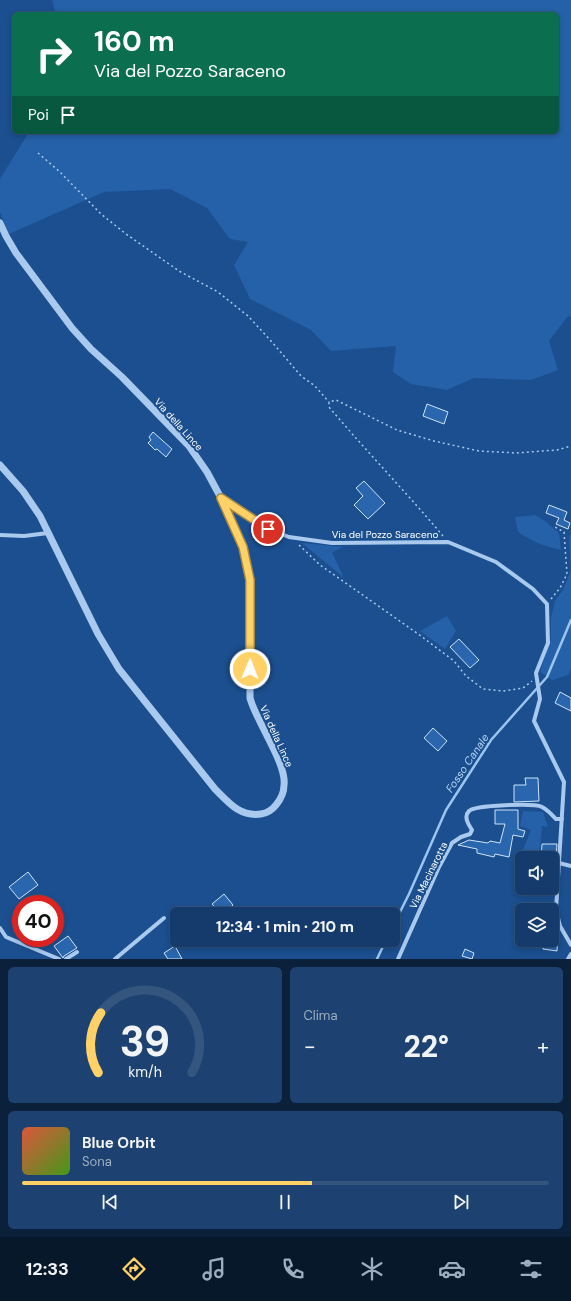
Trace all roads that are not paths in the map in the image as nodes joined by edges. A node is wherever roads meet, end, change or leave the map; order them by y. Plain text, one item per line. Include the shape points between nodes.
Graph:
1 (0, 223) edge
2 (0, 465) edge
3 (221, 498) junction
4 (48, 533) junction
5 (0, 535) edge
6 (562, 819) junction
7 (559, 863) joint
8 (571, 866) edge
9 (557, 895) edge
10 (164, 918) dead end
11 (0, 928) edge
12 (571, 945) edge
13 (76, 952) dead end
14 (571, 954) edge
15 (59, 959) edge
16 (66, 959) edge
17 (115, 959) edge
18 (398, 959) edge
19 (568, 959) edge

1 - 3 street, Via della Lince via 16,253 72,328 189,446
2 - 4 street, Via della Lince via 23,491
3 - 4 street, Via della Lince via 243,547 250,580 252,708 279,762 285,784 280,801 267,813 245,814 230,805 119,669 98,634
3 - 6 street, Via del Pozzo Saraceno via 268,529 289,537 332,543 448,542 496,562 533,589 547,604 548,643 536,673 540,699 534,721 564,782
4 - 5 street
6 - 7 street
6 - 18 street, Via Macinarotta via 556,819 541,806 490,806 468,811 467,822 472,830 470,834 452,843
7 - 8 street
9 - 12 street via 556,910 560,926
10 - 17 street
11 - 15 street via 6,937
13 - 16 street
14 - 19 street

